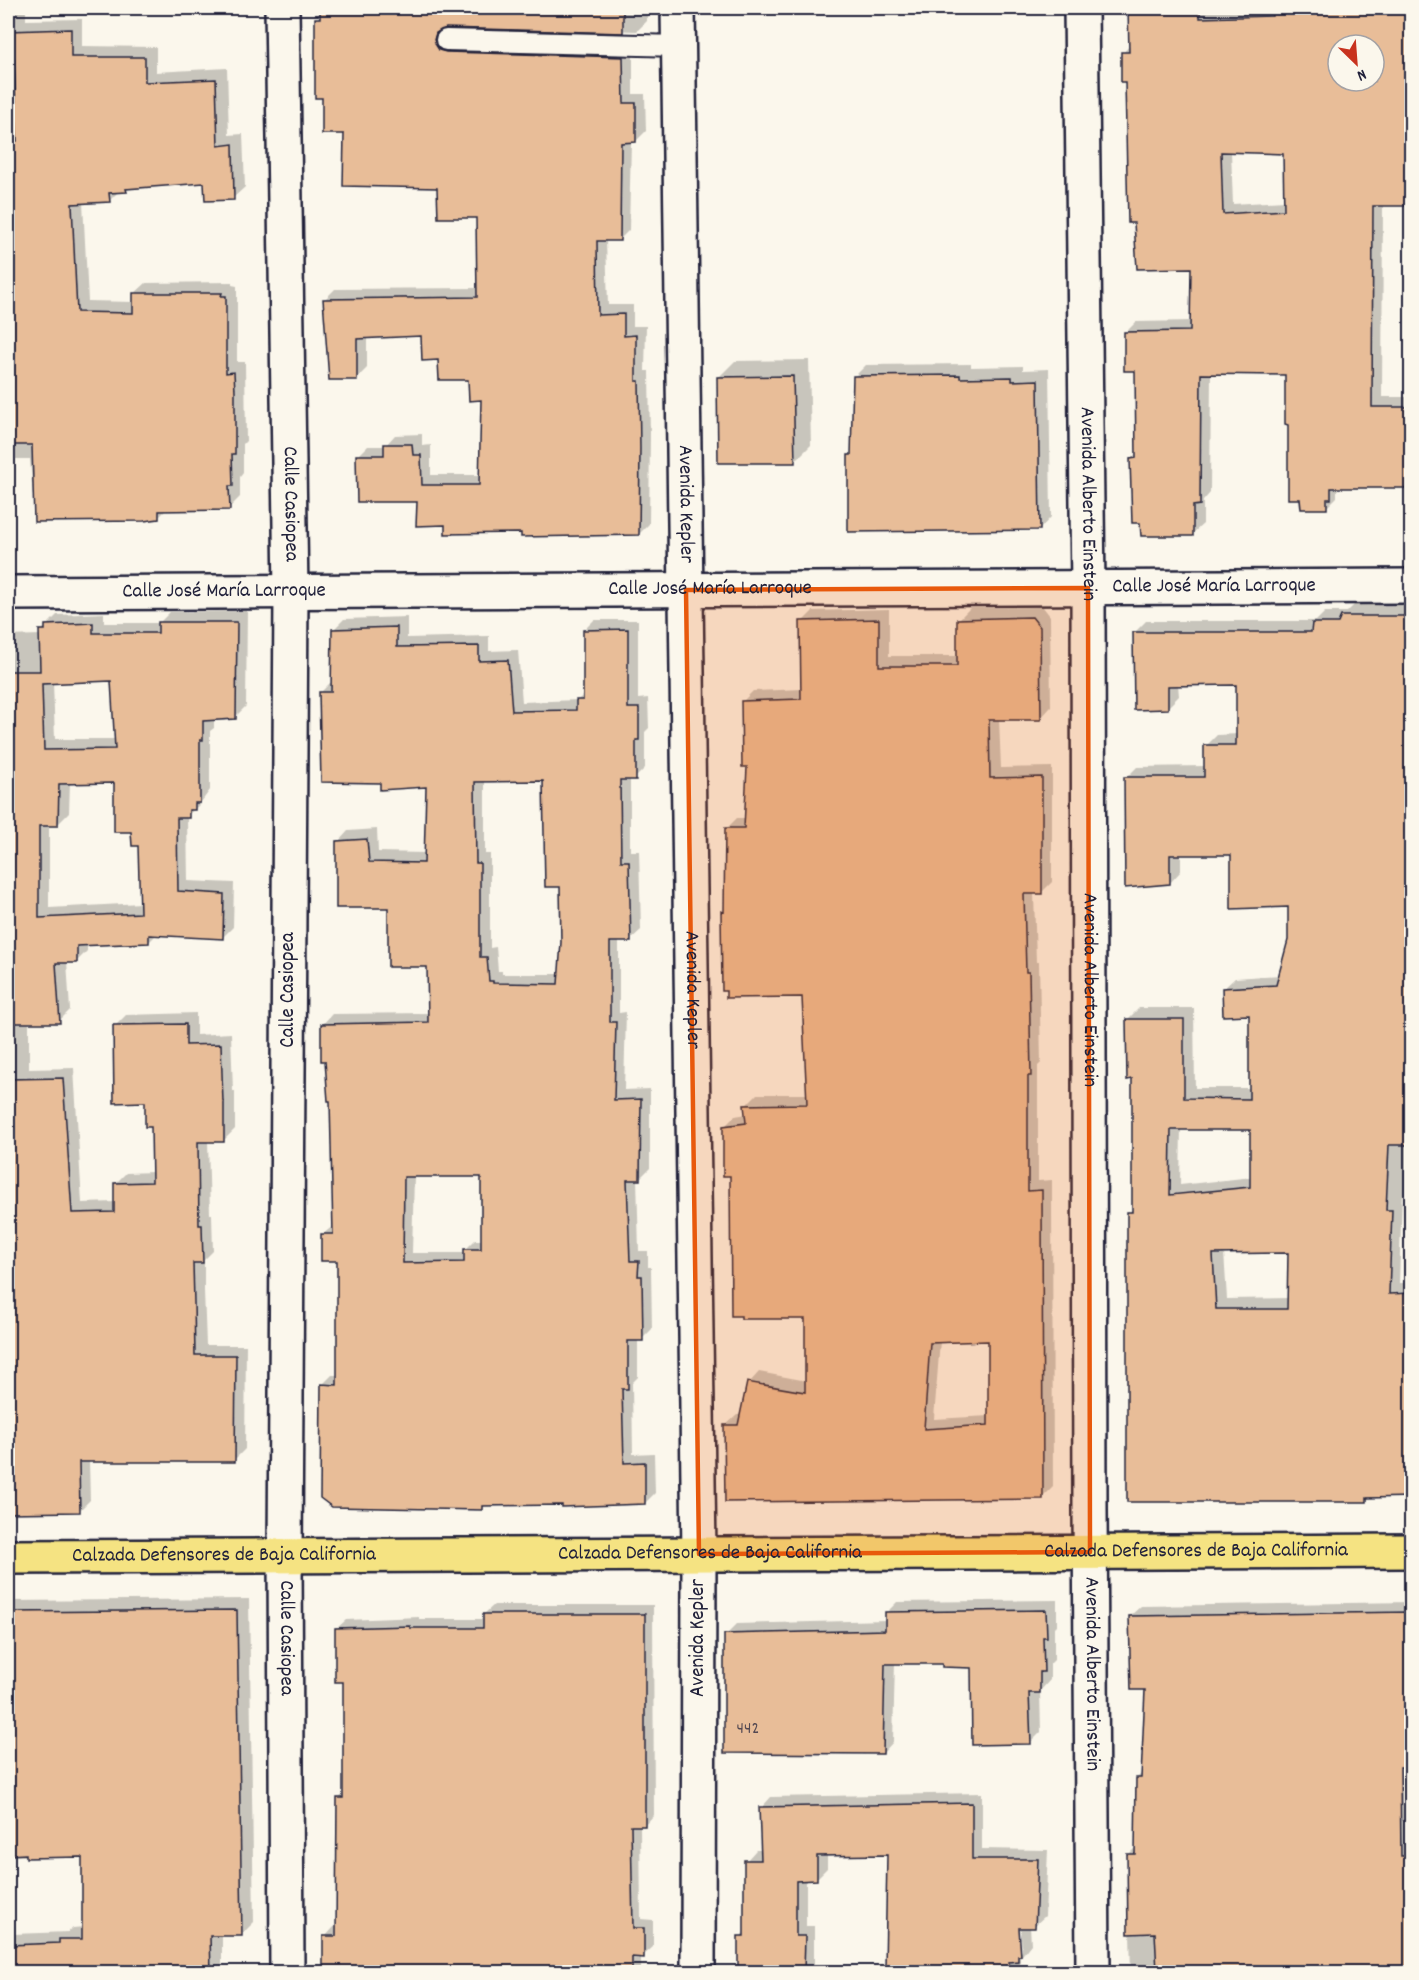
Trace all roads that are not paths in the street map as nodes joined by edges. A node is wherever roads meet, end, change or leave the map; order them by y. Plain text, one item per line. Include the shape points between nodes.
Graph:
1 (282, 8) edge
2 (678, 8) edge
3 (1081, 8) edge
4 (446, 40) dead end
5 (679, 46) junction
6 (1412, 586) edge
7 (1088, 588) junction
8 (686, 590) junction
9 (291, 592) junction
10 (8, 593) edge
11 (1412, 1551) edge
12 (1090, 1552) junction
13 (699, 1554) junction
14 (285, 1555) junction
15 (8, 1557) edge
16 (287, 1972) edge
17 (698, 1972) edge
18 (1093, 1972) edge

1 - 9 street, Calle Casiopea
2 - 5 street, Avenida Kepler
3 - 7 street, Avenida Alberto Einstein
4 - 5 lane
5 - 8 street, Avenida Kepler
6 - 7 street, Calle José María Larroque
7 - 8 street, Calle José María Larroque
7 - 12 street, Avenida Alberto Einstein
8 - 9 street, Calle José María Larroque
8 - 13 street, Avenida Kepler
9 - 10 street, Calle José María Larroque
9 - 14 street, Calle Casiopea
11 - 12 main road, Calzada Defensores de Baja California
12 - 13 main road, Calzada Defensores de Baja California
12 - 18 street, Avenida Alberto Einstein
13 - 14 main road, Calzada Defensores de Baja California
13 - 17 street, Avenida Kepler
14 - 15 main road, Calzada Defensores de Baja California
14 - 16 street, Calle Casiopea

